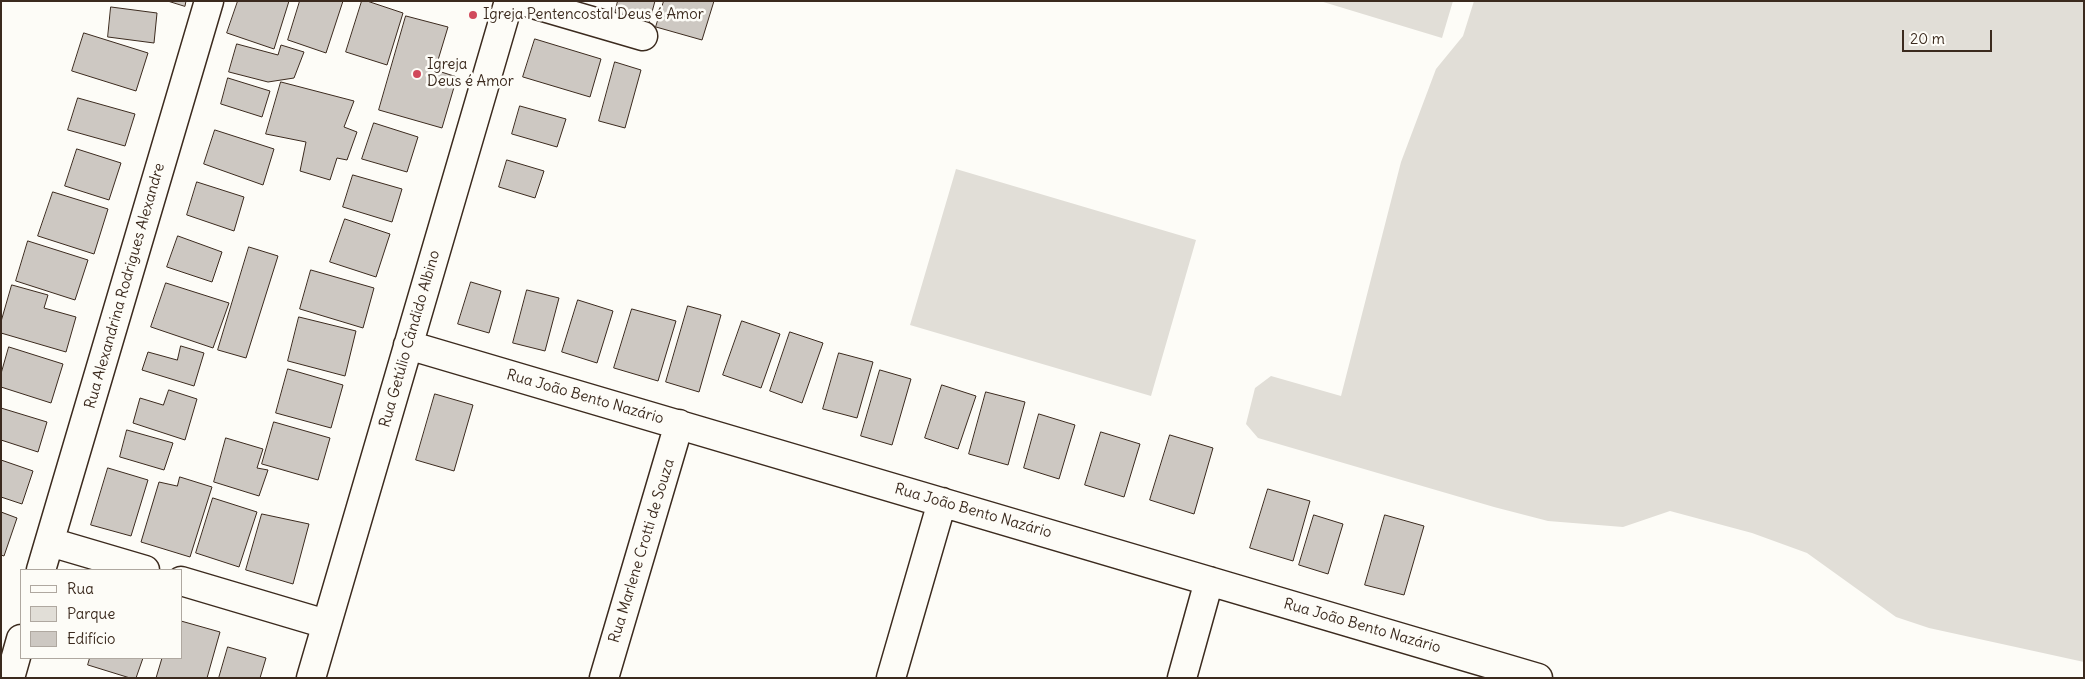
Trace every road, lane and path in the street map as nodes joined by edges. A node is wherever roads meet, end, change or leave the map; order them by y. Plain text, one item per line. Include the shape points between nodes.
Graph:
1 (209, 1) edge
2 (509, 1) edge
3 (523, 1) edge
4 (643, 36) dead end
5 (408, 345) junction
6 (679, 424) junction
7 (942, 502) junction
8 (50, 542) junction
9 (41, 569) edge
10 (141, 569) edge
11 (182, 581) edge
12 (1210, 581) junction
13 (326, 624) junction
14 (20, 642) edge
15 (1466, 668) edge
16 (10, 678) edge
17 (311, 678) edge
18 (604, 678) edge
19 (891, 678) edge
20 (1182, 678) edge
21 (1538, 678) edge

1 - 8 street, Rua Alexandrina Rodrigues Alexandre
2 - 5 street, Rua Getúlio Cândido Albino
3 - 4 street
5 - 6 street, Rua João Bento Nazário
5 - 13 street, Rua Getúlio Cândido Albino
6 - 7 street, Rua João Bento Nazário
6 - 18 street, Rua Marlene Crotti de Souza
7 - 12 street, Rua João Bento Nazário
7 - 19 street
8 - 9 street, Rua Alexandrina Rodrigues Alexandre
8 - 10 street
11 - 13 street
12 - 15 street, Rua João Bento Nazário
12 - 20 street
13 - 17 street, Rua Getúlio Cândido Albino
14 - 16 street
15 - 21 street, Rua João Bento Nazário

